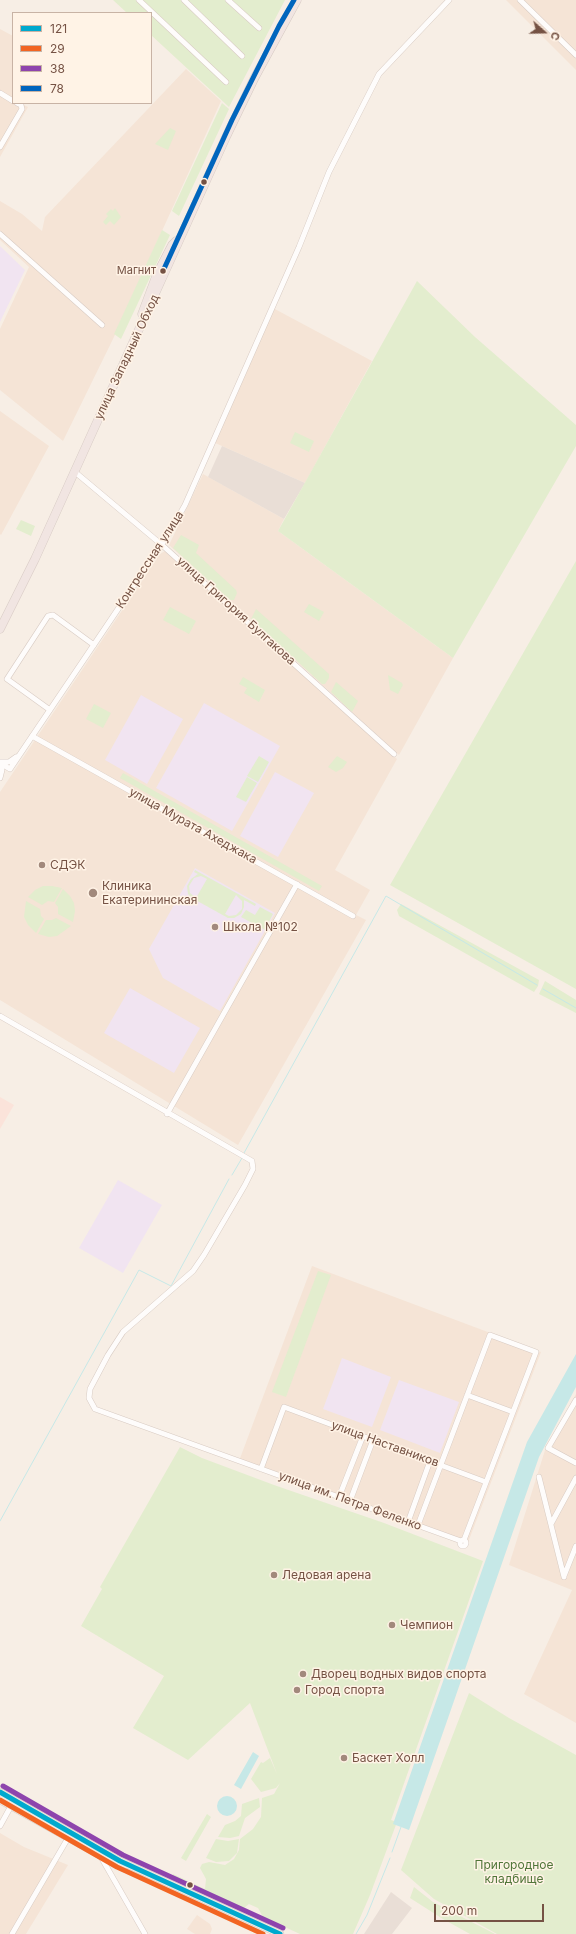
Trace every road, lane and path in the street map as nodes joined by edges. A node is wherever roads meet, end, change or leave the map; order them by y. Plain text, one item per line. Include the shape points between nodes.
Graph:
1 (139, 0) edge
2 (184, 0) edge
3 (228, 0) edge
4 (294, 0) edge
5 (297, 0) edge
6 (449, 0) edge
7 (520, 0) edge
8 (152, 12) edge
9 (152, 12) edge
10 (258, 28) dead end
11 (242, 56) dead end
12 (576, 56) edge
13 (226, 82) dead end
14 (0, 93) edge
15 (12, 100) edge
16 (19, 104) edge
17 (0, 147) edge
18 (0, 234) edge
19 (102, 325) dead end
20 (74, 472) junction
21 (162, 544) junction
22 (1, 626) edge
23 (94, 645) junction
24 (50, 710) junction
25 (32, 736) junction
26 (20, 754) junction
27 (394, 754) dead end
28 (0, 763) edge
29 (0, 778) edge
30 (297, 884) junction
31 (353, 916) dead end
32 (0, 1016) edge
33 (168, 1114) junction
34 (467, 1394) junction
35 (576, 1400) edge
36 (513, 1412) junction
37 (363, 1436) junction
38 (373, 1440) junction
39 (430, 1461) junction
40 (576, 1463) edge
41 (440, 1465) junction
42 (261, 1469) junction
43 (539, 1477) dead end
44 (576, 1478) edge
45 (486, 1482) junction
46 (339, 1497) junction
47 (350, 1501) junction
48 (408, 1522) junction
49 (551, 1524) junction
50 (418, 1525) junction
51 (576, 1546) edge
52 (0, 1792) edge
53 (0, 1800) edge
54 (11, 1806) junction
55 (0, 1826) edge
56 (68, 1838) junction
57 (101, 1857) junction
58 (245, 1921) junction
59 (144, 1933) edge
60 (12, 1934) edge
61 (269, 1934) edge
62 (280, 1934) edge

1 - 8 street
2 - 11 street
3 - 10 street
4 - 22 highway, улица Западный Обход via 278,26 232,120
5 - 20 highway, улица Западный Обход via 255,77
6 - 21 street, Конгрессная улица via 379,74 330,172 185,505
7 - 12 street
9 - 13 street
14 - 15 street
16 - 17 street via 22,109
18 - 19 street
20 - 21 street, улица Григория Булгакова
20 - 22 highway, улица Западный Обход
21 - 23 street, Конгрессная улица
21 - 27 street, улица Григория Булгакова
23 - 24 street, Конгрессная улица
23 - 24 street via 53,615 48,616 7,679
24 - 25 street, Конгрессная улица
25 - 26 street, Конгрессная улица
25 - 30 street, улица Мурата Ахеджака
26 - 28 street via 9,762
26 - 28 street, Конгрессная улица via 10,769
28 - 29 street
30 - 31 street, улица Мурата Ахеджака
30 - 33 street
32 - 33 street
33 - 42 street, улица им. Петра Феленко via 252,1161 253,1169 193,1271 123,1332 90,1389 89,1398 95,1409 104,1413
34 - 36 street
34 - 36 street via 490,1335 536,1352
34 - 41 street
35 - 40 street via 548,1448
36 - 45 street
37 - 38 street, улица Наставников
37 - 42 street, улица Наставников via 284,1407
37 - 46 street
38 - 39 street, улица Наставников
38 - 47 street
39 - 41 street, улица Наставников
39 - 48 street
41 - 45 street, улица Наставников
41 - 50 street
42 - 46 street, улица им. Петра Феленко
43 - 49 street
44 - 49 street
45 - 50 street, улица им. Петра Феленко via 462,1541
46 - 47 street, улица им. Петра Феленко
47 - 48 street, улица им. Петра Феленко
48 - 50 street, улица им. Петра Феленко
49 - 51 street via 564,1577
52 - 58 main road via 120,1862
53 - 54 main road
54 - 55 street
54 - 56 main road
56 - 57 main road
56 - 60 street
57 - 58 main road
57 - 59 street
58 - 61 main road
58 - 62 main road

